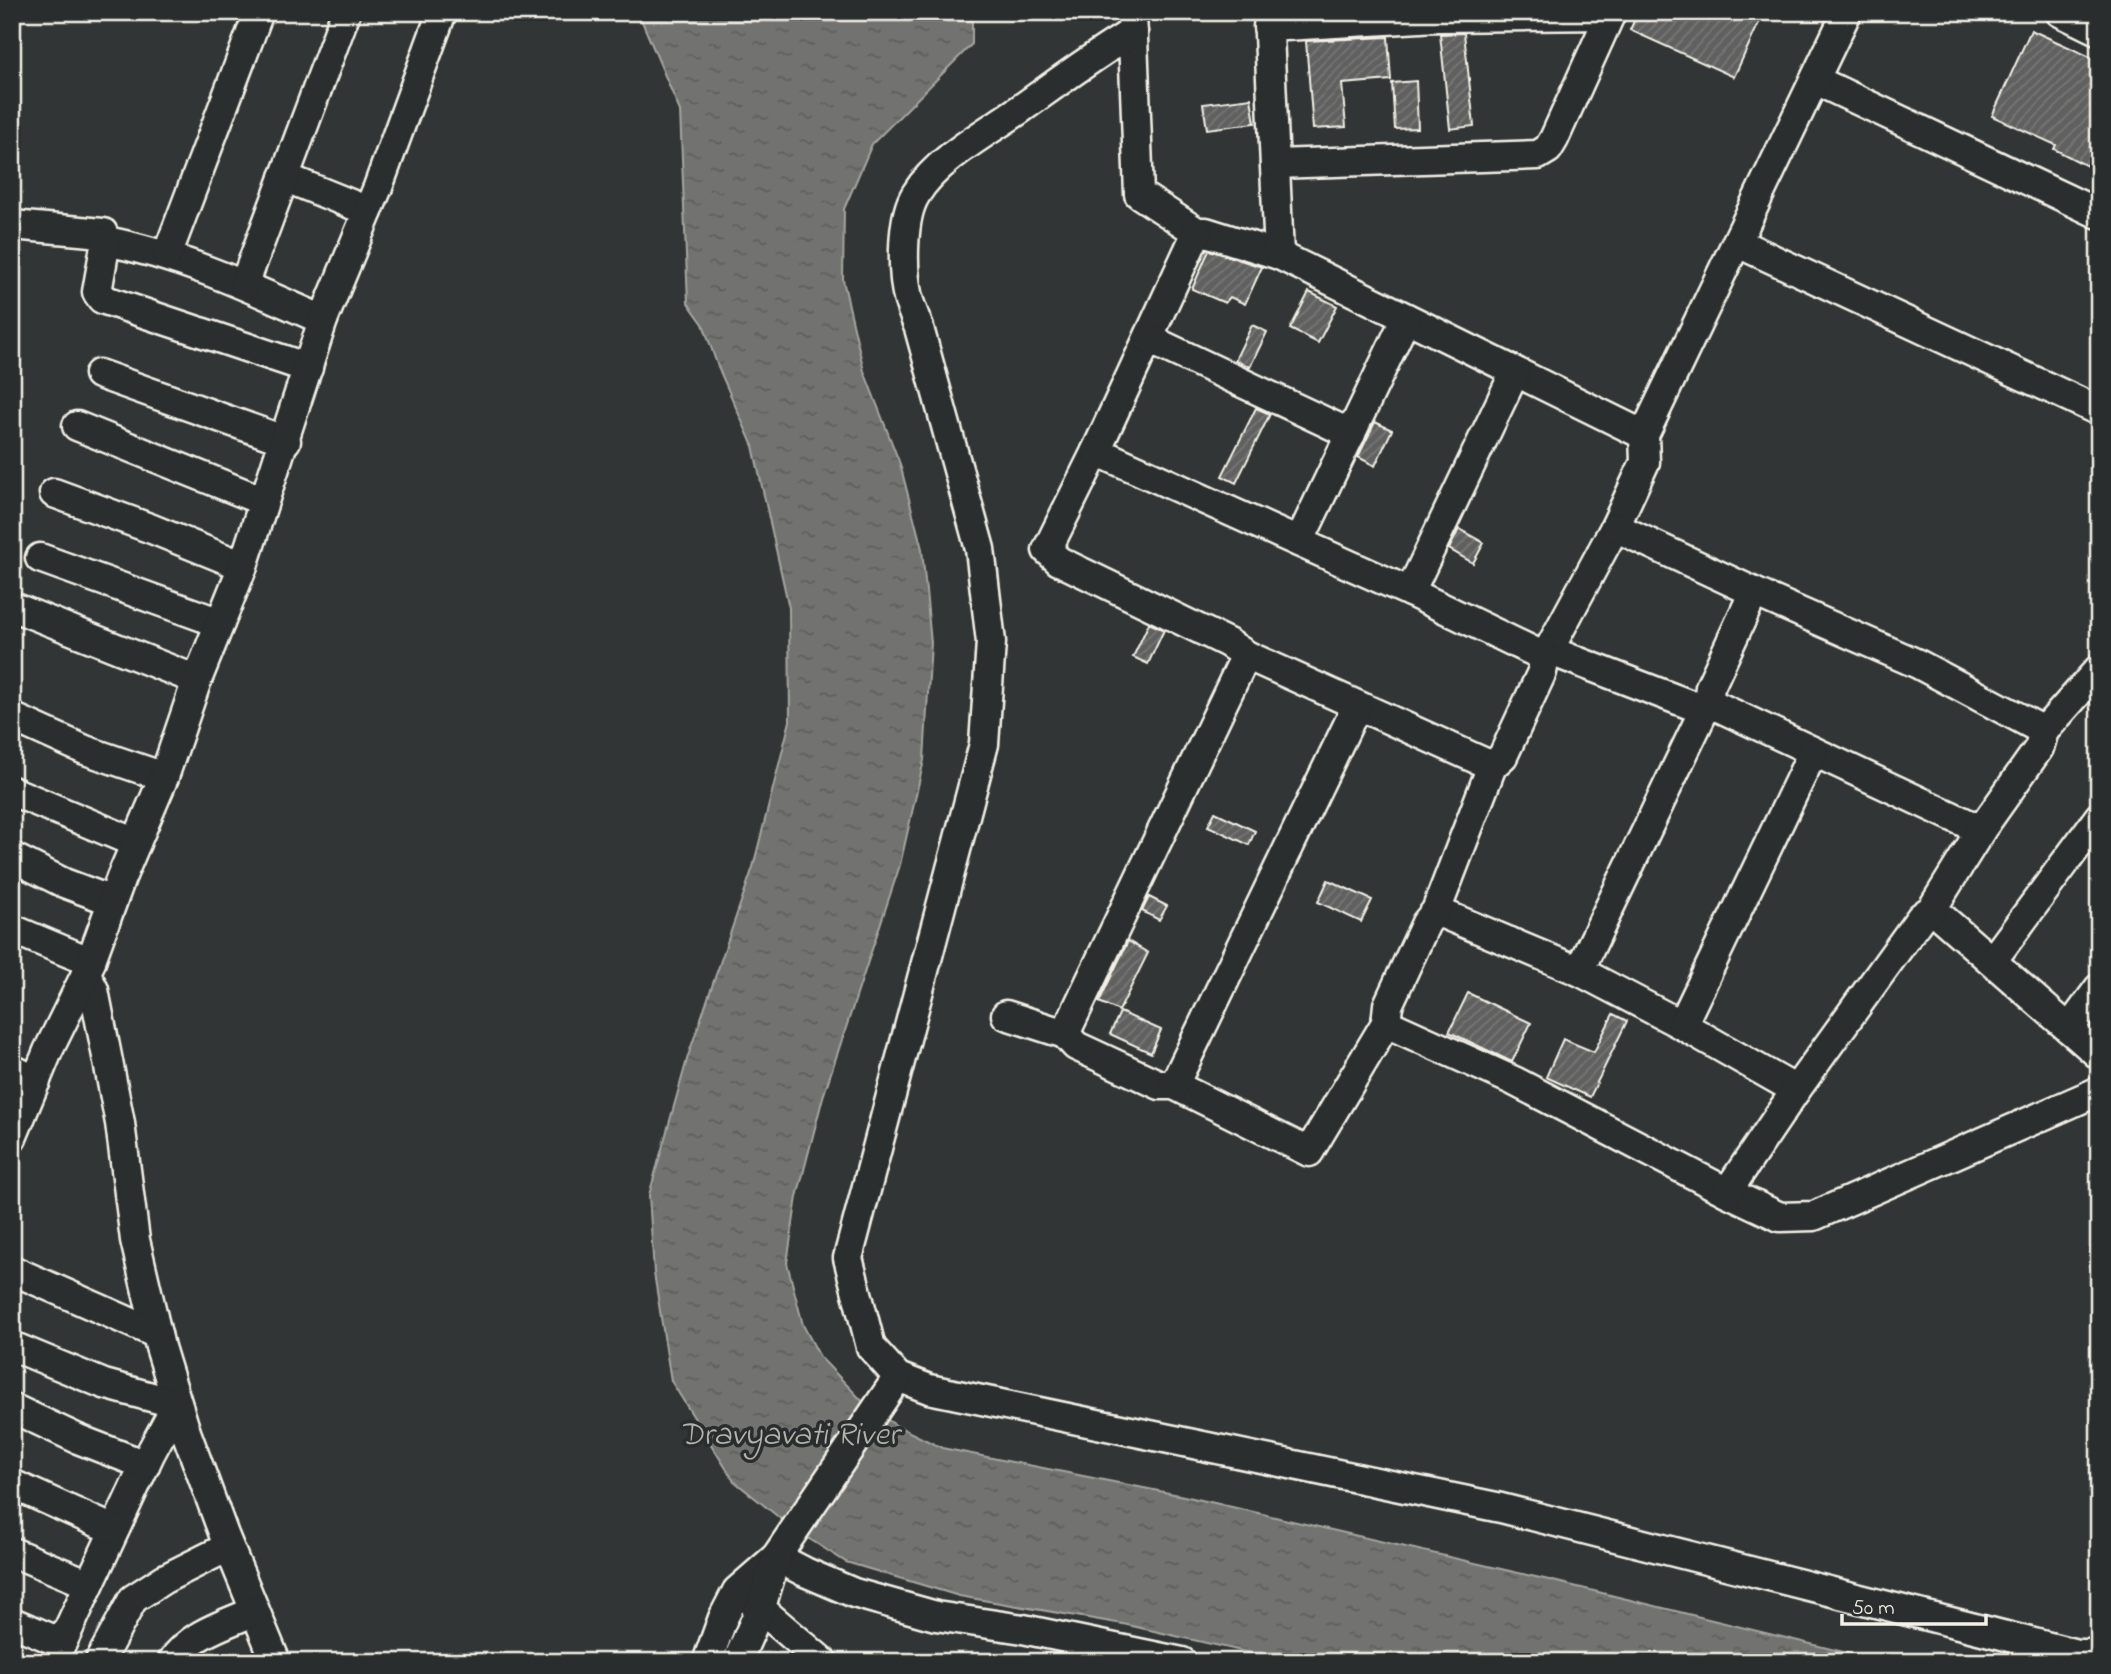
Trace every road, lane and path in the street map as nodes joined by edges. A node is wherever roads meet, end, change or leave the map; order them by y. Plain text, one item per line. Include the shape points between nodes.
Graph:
1 (259, 12) edge
2 (346, 12) edge
3 (442, 12) edge
4 (1847, 12) edge
5 (2060, 12) edge
6 (1537, 14) edge
7 (1610, 14) edge
8 (1436, 15) edge
9 (1268, 20) edge
10 (1133, 22) edge
11 (2099, 31) edge
12 (1815, 79) junction
13 (1275, 164) junction
14 (284, 177) junction
15 (368, 211) junction
16 (2099, 214) edge
17 (12, 225) edge
18 (1197, 232) junction
19 (106, 241) junction
20 (1738, 243) junction
21 (167, 255) junction
22 (1279, 255) junction
23 (244, 285) junction
24 (1406, 318) junction
25 (323, 320) junction
26 (1149, 339) junction
27 (309, 368) junction
28 (1515, 372) junction
29 (99, 374) dead end
30 (2099, 411) edge
31 (77, 426) dead end
32 (1351, 434) junction
33 (1644, 435) junction
34 (286, 441) junction
35 (1097, 451) junction
36 (54, 493) dead end
37 (263, 501) junction
38 (1615, 527) junction
39 (1299, 542) junction
40 (40, 558) dead end
41 (243, 566) junction
42 (1410, 592) junction
43 (1754, 592) junction
44 (16, 608) dead end
45 (220, 623) junction
46 (1547, 653) junction
47 (1246, 655) junction
48 (2099, 668) edge
49 (197, 680) junction
50 (1357, 706) junction
51 (1706, 706) junction
52 (12, 717) edge
53 (2044, 731) junction
54 (1813, 752) junction
55 (1492, 766) junction
56 (164, 777) junction
57 (12, 791) edge
58 (2099, 817) edge
59 (1981, 830) junction
60 (136, 843) junction
61 (12, 857) edge
62 (112, 901) junction
63 (1932, 909) junction
64 (1436, 911) junction
65 (12, 929) edge
66 (1992, 961) junction
67 (88, 968) junction
68 (1578, 971) junction
69 (2099, 988) edge
70 (1006, 1015) dead end
71 (1386, 1023) junction
72 (1682, 1025) junction
73 (2069, 1029) junction
74 (1065, 1034) junction
75 (2099, 1055) edge
76 (24, 1075) edge
77 (1174, 1086) junction
78 (1796, 1090) junction
79 (2099, 1091) edge
80 (12, 1138) edge
81 (1727, 1192) junction
82 (12, 1269) edge
83 (157, 1334) junction
84 (12, 1346) edge
85 (898, 1377) junction
86 (177, 1405) junction
87 (12, 1408) edge
88 (145, 1465) junction
89 (12, 1484) edge
90 (114, 1530) junction
91 (228, 1547) junction
92 (12, 1552) edge
93 (776, 1556) junction
94 (89, 1584) junction
95 (737, 1591) junction
96 (761, 1607) junction
97 (255, 1611) junction
98 (12, 1622) edge
99 (2099, 1654) edge
100 (99, 1662) edge
101 (172, 1662) edge
102 (276, 1662) edge
103 (707, 1662) edge
104 (737, 1662) edge
105 (823, 1662) edge
106 (1182, 1662) edge

1 - 21 street
2 - 14 street
3 - 15 street
4 - 12 street
5 - 11 street
6 - 7 street
6 - 8 street
7 - 13 street via 1554,139 1538,155
8 - 9 street
9 - 13 street
10 - 18 street via 1139,194
10 - 85 street via 928,178 915,195 906,230 908,297 981,549 990,642 984,744 848,1258 870,1347
12 - 16 street
12 - 20 street
13 - 22 street
14 - 15 street
14 - 23 street
15 - 25 street
17 - 19 street via 103,233
18 - 22 street
18 - 26 street
19 - 21 street
19 - 27 street via 97,292 102,299
20 - 30 street
20 - 33 street
21 - 23 street
22 - 24 street
23 - 25 street
24 - 28 street
24 - 32 street
25 - 27 street
26 - 32 street
26 - 35 street
27 - 34 street
28 - 33 street
28 - 42 street
29 - 34 street
31 - 37 street
32 - 39 street
33 - 38 street via 1645,462
34 - 37 street
35 - 39 street
35 - 47 street via 1047,550 1059,561 1228,642
36 - 41 street
37 - 41 street
38 - 43 street
38 - 46 street
39 - 42 street
40 - 45 street
41 - 45 street
42 - 46 street
43 - 51 street via 1710,687
43 - 53 street via 1918,664
44 - 49 street
45 - 49 street
46 - 51 street
46 - 55 street via 1503,756
47 - 50 street
47 - 74 street
48 - 53 street
49 - 56 street
50 - 55 street
50 - 77 street
51 - 54 street
51 - 68 street
52 - 56 street via 85,750
53 - 59 street via 2039,748
54 - 59 street
54 - 72 street
55 - 64 street
56 - 60 street
57 - 60 street
58 - 66 street
59 - 63 street
60 - 62 street
61 - 62 street
62 - 67 street
63 - 66 street
63 - 78 street via 1921,917
64 - 68 street
64 - 71 street via 1388,1005
65 - 67 street
66 - 73 street
67 - 76 street
67 - 83 street via 120,1123 135,1240
68 - 72 street
69 - 73 street
70 - 74 street
71 - 77 street via 1309,1152
71 - 81 street via 1514,1081
72 - 78 street
73 - 75 street
74 - 77 street via 1076,1046 1160,1085
76 - 80 street
78 - 81 street
79 - 81 street via 1814,1216 1780,1217
82 - 83 street
83 - 86 street
84 - 86 street via 104,1384
85 - 93 street
85 - 99 street via 929,1389 1501,1508 2077,1654
86 - 88 street
86 - 91 street
87 - 88 street
88 - 90 street
89 - 90 street
90 - 94 street
91 - 97 street
91 - 100 street via 133,1600
92 - 94 street
93 - 95 street
93 - 96 street
93 - 106 street via 853,1593 936,1616
94 - 98 street via 62,1643
95 - 96 street
95 - 103 street
96 - 104 street
96 - 105 street
97 - 101 street via 197,1638 179,1650
97 - 102 street

